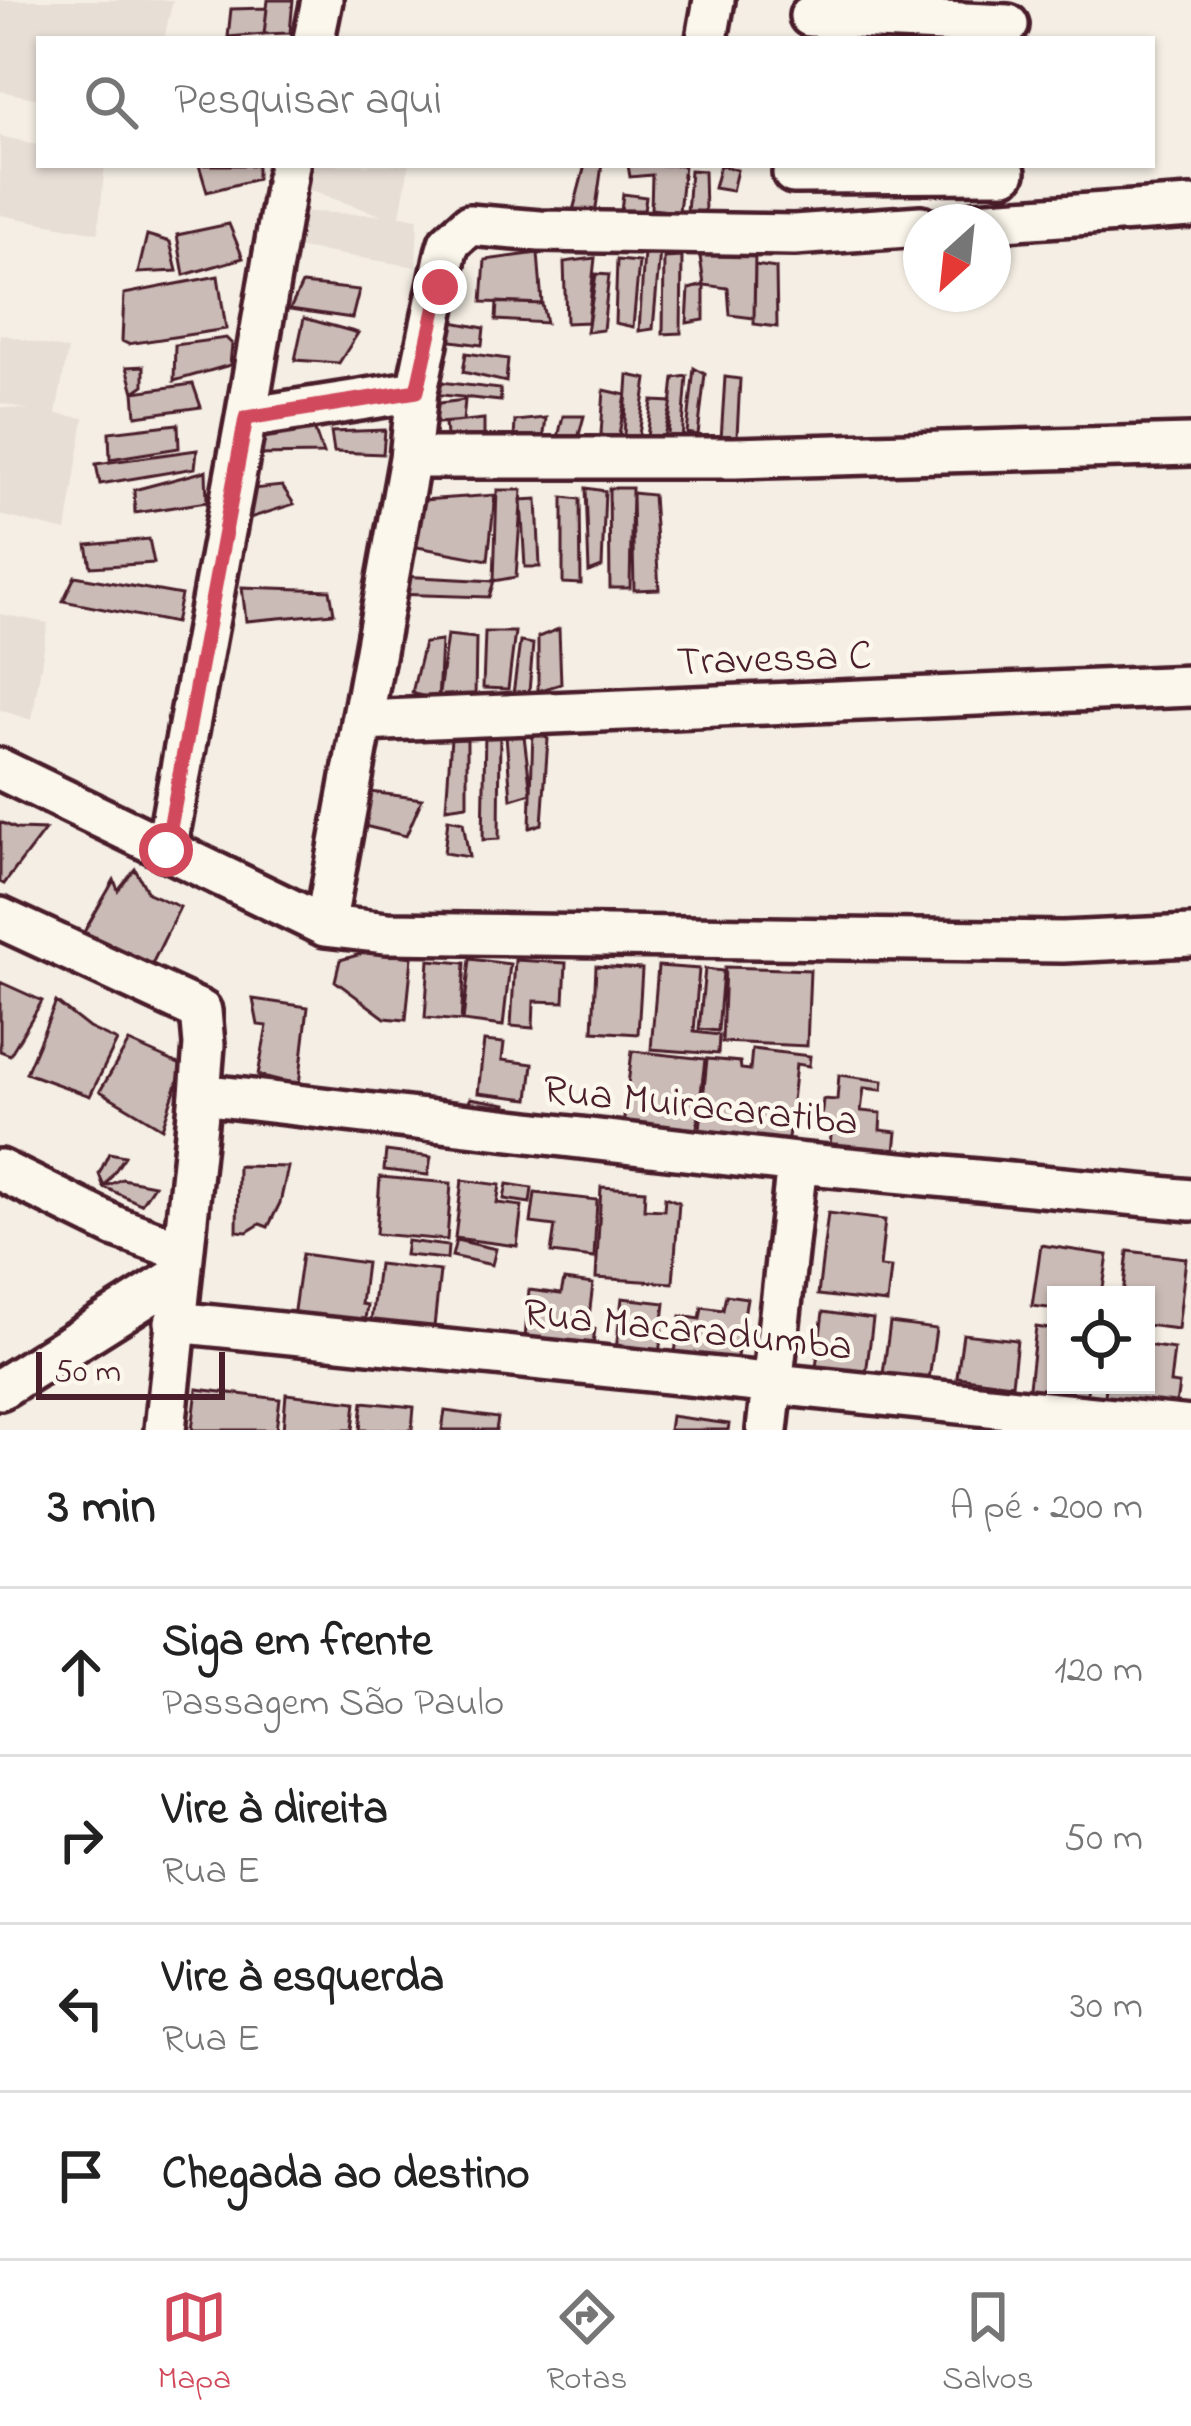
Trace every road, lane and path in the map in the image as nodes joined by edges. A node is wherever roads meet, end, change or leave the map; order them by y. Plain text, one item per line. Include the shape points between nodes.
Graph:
1 (322, 0) edge
2 (714, 0) edge
3 (810, 16) dead end
4 (1008, 25) dead end
5 (315, 36) edge
6 (708, 36) edge
7 (288, 168) edge
8 (1005, 172) dead end
9 (1191, 207) edge
10 (1011, 220) edge
11 (903, 227) edge
12 (794, 235) junction
13 (417, 391) junction
14 (246, 418) junction
15 (1191, 445) edge
16 (410, 458) junction
17 (1191, 686) edge
18 (362, 721) junction
19 (0, 769) edge
20 (166, 850) junction
21 (0, 918) edge
22 (325, 926) junction
23 (1191, 936) edge
24 (200, 1094) junction
25 (796, 1163) junction
26 (0, 1170) edge
27 (1191, 1200) edge
28 (181, 1263) junction
29 (175, 1322) junction
30 (772, 1384) junction
31 (0, 1389) edge
32 (1191, 1427) edge
33 (165, 1430) edge
34 (767, 1430) edge

1 - 5 street
2 - 6 street
3 - 4 street
7 - 14 street
8 - 12 street via 792,184
9 - 10 street
11 - 12 street
12 - 13 street via 469,225 449,243
13 - 14 street
13 - 16 street
14 - 20 street
15 - 16 street
16 - 18 street
17 - 18 street, Travessa C
18 - 22 street
19 - 20 street
20 - 22 street
21 - 24 street via 201,1012
22 - 23 street via 1063,942
24 - 25 street, Rua Muiracaratiba
24 - 28 street
25 - 27 street, Rua Muiracaratiba
25 - 30 street
26 - 28 street
28 - 29 street
28 - 31 street
29 - 30 street, Rua Macaradumba
29 - 33 street
30 - 32 street, Rua Macaradumba
30 - 34 street

